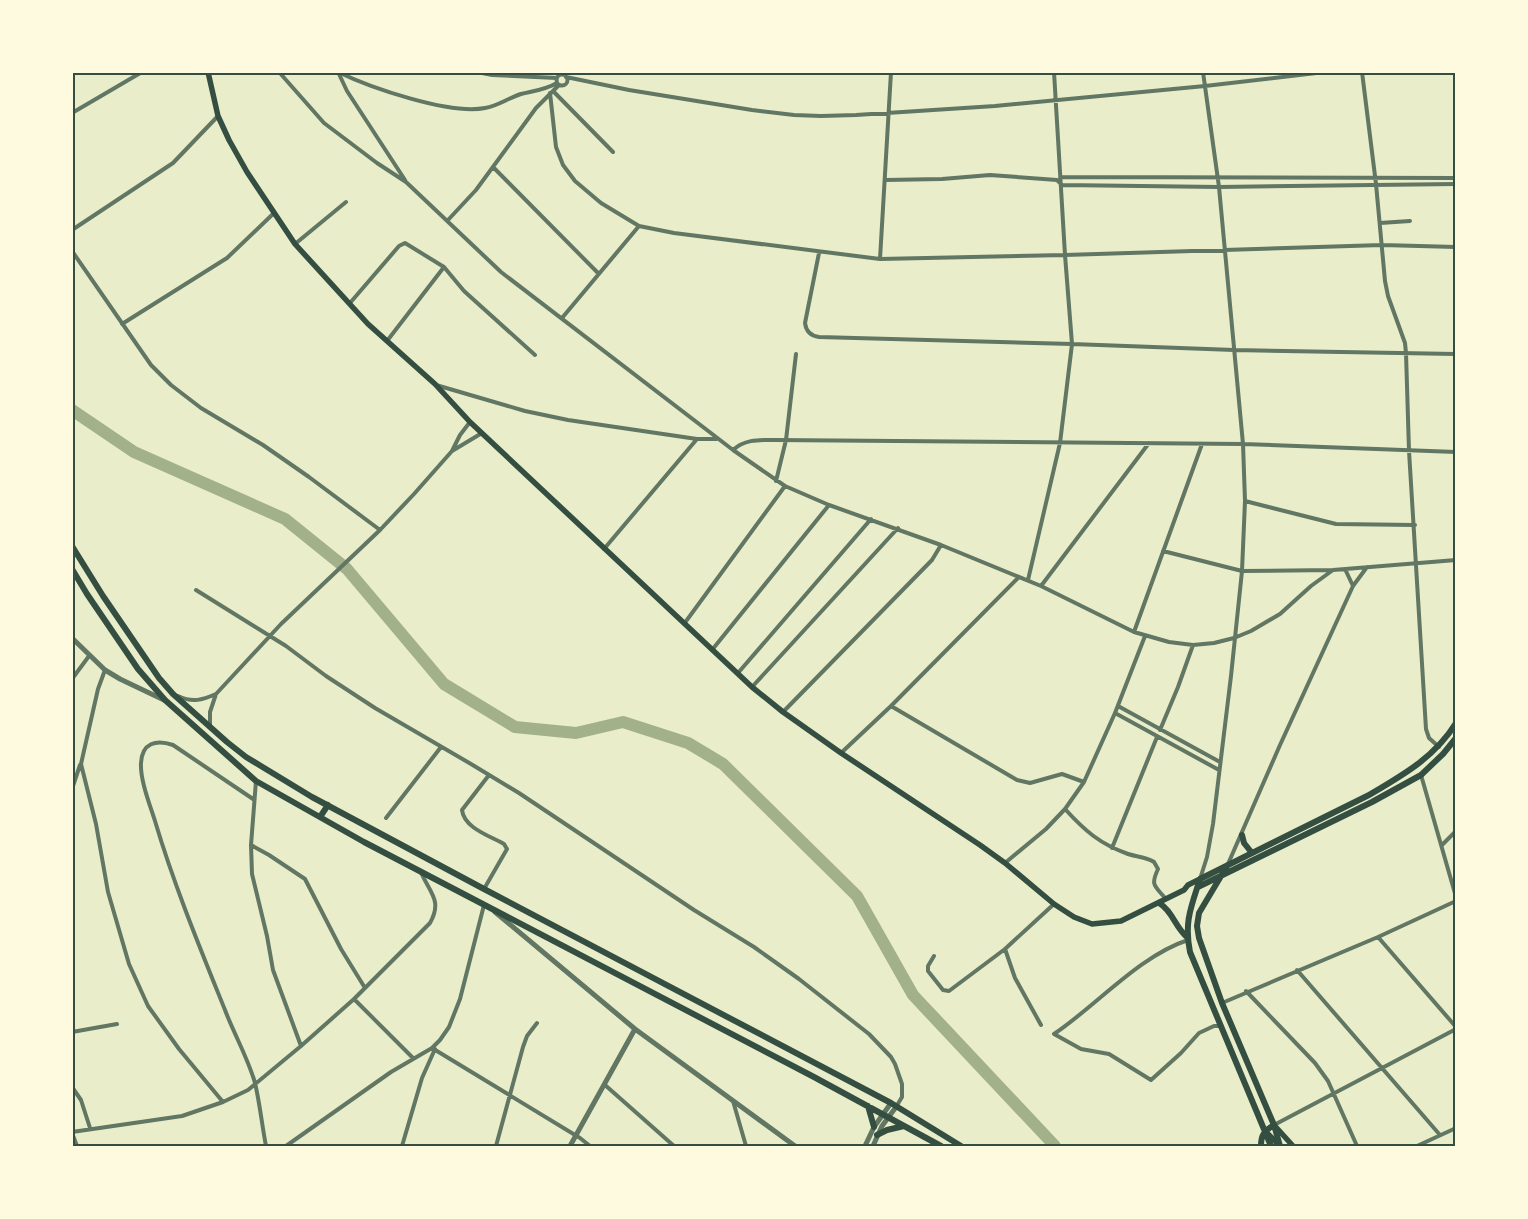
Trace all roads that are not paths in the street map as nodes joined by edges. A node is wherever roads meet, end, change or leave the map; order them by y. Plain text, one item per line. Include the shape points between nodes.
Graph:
1 (142, 72) edge
2 (208, 72) edge
3 (279, 72) edge
4 (477, 72) edge
5 (891, 72) edge
6 (1054, 72) edge
7 (1203, 72) edge
8 (1325, 72) edge
9 (1362, 72) edge
10 (338, 73) edge
11 (566, 75) edge
12 (558, 82) junction
13 (1205, 86) junction
14 (551, 92) junction
15 (1056, 100) junction
16 (72, 113) edge
17 (888, 113) junction
18 (218, 116) junction
19 (613, 152) dead end
20 (493, 167) junction
21 (1061, 177) junction
22 (1218, 178) junction
23 (1375, 178) junction
24 (1456, 178) edge
25 (885, 180) junction
26 (1057, 180) junction
27 (406, 182) junction
28 (1376, 184) junction
29 (1456, 184) edge
30 (1062, 185) junction
31 (1219, 187) junction
32 (346, 202) dead end
33 (274, 213) junction
34 (448, 220) junction
35 (1410, 221) dead end
36 (1380, 223) junction
37 (639, 226) junction
38 (72, 230) edge
39 (295, 244) junction
40 (1382, 245) junction
41 (1456, 247) edge
42 (1225, 249) junction
43 (72, 251) edge
44 (819, 253) junction
45 (1065, 256) junction
46 (880, 259) junction
47 (444, 267) junction
48 (598, 273) junction
49 (350, 304) junction
50 (562, 318) junction
51 (122, 324) junction
52 (387, 341) junction
53 (1072, 344) junction
54 (1234, 350) junction
55 (1406, 353) junction
56 (796, 354) dead end
57 (1456, 354) edge
58 (535, 355) dead end
59 (435, 384) junction
60 (470, 422) junction
61 (482, 433) junction
62 (697, 439) junction
63 (717, 439) junction
64 (786, 440) junction
65 (1060, 443) junction
66 (1149, 444) junction
67 (1202, 444) junction
68 (1244, 444) junction
69 (733, 450) junction
70 (452, 451) junction
71 (1409, 451) junction
72 (1456, 452) edge
73 (776, 481) junction
74 (785, 486) junction
75 (1245, 500) junction
76 (830, 505) junction
77 (871, 519) junction
78 (1415, 525) junction
79 (898, 528) junction
80 (380, 530) junction
81 (941, 545) junction
82 (72, 546) edge
83 (604, 549) junction
84 (1163, 551) junction
85 (1456, 560) edge
86 (1417, 563) junction
87 (1367, 567) junction
88 (72, 569) edge
89 (1345, 569) junction
90 (1332, 570) junction
91 (1242, 571) junction
92 (1019, 577) junction
93 (1028, 580) junction
94 (1041, 586) junction
95 (1353, 586) junction
96 (196, 590) dead end
97 (684, 624) junction
98 (1134, 632) junction
99 (270, 636) junction
100 (1145, 636) junction
101 (72, 638) edge
102 (1234, 638) junction
103 (1193, 645) junction
104 (712, 650) junction
105 (89, 656) junction
106 (105, 670) junction
107 (738, 673) junction
108 (72, 679) edge
109 (752, 687) junction
110 (173, 694) junction
111 (216, 694) junction
112 (165, 700) junction
113 (891, 706) junction
114 (1118, 706) junction
115 (783, 712) junction
116 (1115, 713) junction
117 (1456, 723) edge
118 (210, 726) junction
119 (1160, 730) junction
120 (1157, 737) junction
121 (1456, 738) edge
122 (441, 747) junction
123 (1439, 747) junction
124 (841, 753) junction
125 (1220, 762) junction
126 (81, 764) junction
127 (1219, 770) junction
128 (489, 775) junction
129 (1421, 775) junction
130 (256, 781) junction
131 (1084, 782) junction
132 (72, 789) edge
133 (254, 799) junction
134 (328, 805) junction
135 (1065, 809) junction
136 (320, 817) junction
137 (386, 818) dead end
138 (1456, 831) edge
139 (1242, 836) junction
140 (251, 845) junction
141 (1442, 845) junction
142 (1112, 848) junction
143 (1252, 853) junction
144 (1005, 863) junction
145 (1227, 866) junction
146 (421, 872) junction
147 (1220, 877) junction
148 (1200, 879) junction
149 (1198, 887) junction
150 (484, 890) junction
151 (1184, 890) junction
152 (1166, 899) junction
153 (1456, 899) edge
154 (1159, 903) junction
155 (1054, 904) junction
156 (486, 906) junction
157 (1378, 937) junction
158 (1188, 939) junction
159 (1005, 950) junction
160 (934, 956) dead end
161 (1297, 970) junction
162 (365, 988) junction
163 (1246, 991) junction
164 (354, 999) junction
165 (1222, 1002) junction
166 (536, 1023) dead end
167 (117, 1024) dead end
168 (1040, 1024) dead end
169 (1220, 1026) junction
170 (1456, 1028) edge
171 (636, 1030) junction
172 (72, 1032) edge
173 (301, 1046) junction
174 (434, 1048) junction
175 (414, 1058) junction
176 (1382, 1068) junction
177 (255, 1083) junction
178 (605, 1085) junction
179 (72, 1087) edge
180 (1334, 1093) junction
181 (510, 1096) junction
182 (733, 1101) junction
183 (223, 1102) junction
184 (893, 1105) junction
185 (868, 1106) junction
186 (886, 1115) junction
187 (1274, 1125) junction
188 (906, 1126) junction
189 (874, 1127) junction
190 (90, 1128) junction
191 (1456, 1128) edge
192 (1265, 1131) junction
193 (72, 1132) edge
194 (576, 1135) junction
195 (877, 1136) junction
196 (1440, 1136) junction
197 (77, 1146) edge
198 (266, 1146) edge
199 (286, 1146) edge
200 (402, 1146) edge
201 (496, 1146) edge
202 (570, 1146) edge
203 (590, 1146) edge
204 (674, 1146) edge
205 (746, 1146) edge
206 (795, 1146) edge
207 (865, 1146) edge
208 (873, 1146) edge
209 (941, 1146) edge
210 (961, 1146) edge
211 (1261, 1146) edge
212 (1271, 1146) edge
213 (1280, 1146) edge
214 (1293, 1146) edge
215 (1358, 1146) edge
216 (1416, 1146) edge

1 - 16 street
2 - 18 main road
3 - 27 street via 324,122
4 - 12 street
5 - 17 street
6 - 15 street
7 - 13 street
8 - 13 street
9 - 23 street
10 - 12 street via 398,95 475,109
10 - 27 street
11 - 12 street via 560,75
11 - 12 street via 566,84
11 - 17 street via 629,90 794,116
12 - 14 street
13 - 15 street
13 - 22 street
14 - 19 street
14 - 20 street
14 - 37 street via 556,148 563,165 575,181 601,203
15 - 17 street
15 - 21 street
17 - 25 street
18 - 33 main road via 247,172
18 - 38 street via 172,163
20 - 34 street
20 - 48 street
21 - 22 street
21 - 26 street
21 - 30 street
22 - 23 street
22 - 31 street
23 - 24 street
23 - 28 street
25 - 26 street via 942,180 990,175
25 - 46 street
26 - 30 street
27 - 34 street
28 - 29 street
28 - 31 street
28 - 36 street
30 - 31 street
30 - 45 street
31 - 42 street
32 - 39 street
33 - 39 main road
33 - 51 street via 227,258
34 - 50 street via 501,272
35 - 36 street
36 - 40 street
37 - 44 street
37 - 48 street
39 - 49 main road
40 - 41 street
40 - 42 street
40 - 55 street via 1388,296
42 - 45 street
42 - 54 street
43 - 51 street
44 - 46 street
44 - 53 street via 805,323 808,332 816,337
45 - 46 street
45 - 53 street
47 - 49 street via 403,243
47 - 52 street
47 - 58 street via 464,291
48 - 50 street
49 - 52 main road
50 - 63 street
51 - 80 street via 151,365 172,385 201,408 309,477
52 - 59 main road
53 - 54 street
53 - 65 street
54 - 55 street
54 - 68 street
55 - 57 street
55 - 71 street
56 - 64 street
59 - 60 main road
59 - 62 street via 534,413
60 - 61 main road
60 - 70 street
61 - 70 street
61 - 83 main road
62 - 63 street
62 - 83 street
63 - 69 street
64 - 65 street
64 - 69 street via 749,441
64 - 73 street
65 - 66 street
65 - 93 street
66 - 67 street
66 - 94 street
67 - 68 street
67 - 84 street
68 - 71 street
68 - 75 street
69 - 73 street
70 - 80 street
71 - 72 street
71 - 78 street
73 - 74 street
74 - 76 street
74 - 97 street
75 - 78 street via 1336,524
75 - 91 street
76 - 77 street
76 - 104 street
77 - 79 street
77 - 107 street
78 - 86 street
79 - 81 street
79 - 109 street
80 - 99 street
81 - 92 street
81 - 115 street via 932,560
82 - 110 main road via 103,596
83 - 97 main road
84 - 91 street
84 - 98 street
85 - 86 street
86 - 87 street
86 - 123 street via 1426,729 1429,738
87 - 89 street
87 - 95 street
88 - 112 main road via 138,669
89 - 90 street
89 - 95 street
90 - 91 street
90 - 102 street via 1280,614
91 - 102 street
92 - 93 street
92 - 113 street
93 - 94 street
94 - 98 street
95 - 139 street
96 - 99 street
97 - 104 main road
98 - 100 street
99 - 111 street
99 - 122 street via 342,687
100 - 103 street
100 - 114 street
101 - 105 street
102 - 103 street
102 - 125 street
103 - 119 street
104 - 107 main road
105 - 106 street
105 - 108 street
106 - 112 street
106 - 126 street
107 - 109 main road
109 - 115 main road
110 - 111 street via 196,701
110 - 118 main road
111 - 118 street via 210,712
112 - 130 main road
113 - 124 street
113 - 131 street via 1017,780 1030,782 1062,774
114 - 116 street
114 - 119 street
115 - 124 main road
116 - 120 street
116 - 131 street
117 - 123 main road
118 - 134 main road via 246,757
119 - 125 street
120 - 127 street
120 - 142 street
121 - 129 main road
122 - 128 street
122 - 137 street
123 - 143 main road via 1385,786
124 - 144 main road
125 - 127 street
126 - 132 street
126 - 183 street via 108,892 136,982 163,1029
127 - 148 street via 1207,857
128 - 150 street via 462,810 468,824 504,844 507,850
128 - 184 street via 754,947 868,1034 891,1056 898,1069 902,1097
129 - 141 street
129 - 147 main road
130 - 133 street
130 - 136 main road
131 - 135 street
133 - 140 street
133 - 177 street via 173,745 158,742 144,750 142,777 168,862
134 - 136 main road
134 - 150 main road
135 - 142 street via 1092,835
135 - 144 street
136 - 146 main road
138 - 141 street
139 - 143 main road
139 - 145 street
140 - 162 street via 305,879
140 - 173 street via 252,874 273,970
141 - 153 street
142 - 152 street via 1154,862 1158,869 1154,886
143 - 145 main road
144 - 155 main road
145 - 147 main road
145 - 148 main road
146 - 156 main road
146 - 162 street via 436,901 433,918
147 - 149 main road
147 - 165 main road via 1199,913 1197,926
148 - 149 main road
148 - 151 main road
149 - 151 main road
149 - 158 main road via 1190,908
150 - 184 main road
151 - 152 main road
152 - 154 main road
153 - 157 street
154 - 155 main road via 1121,921 1102,924 1082,921
154 - 158 main road via 1168,909
155 - 159 street
156 - 171 street
156 - 174 street via 460,999 449,1027
156 - 185 main road
157 - 161 street
157 - 170 street
158 - 169 main road via 1190,952
158 - 169 street via 1174,944 1146,963 1054,1034 1081,1050 1109,1054 1151,1080 1199,1034
159 - 160 street via 946,991 928,971
159 - 168 street via 1015,978
161 - 163 street
161 - 176 street
162 - 164 street
163 - 165 street
163 - 180 street via 1315,1064
164 - 173 street
164 - 175 street
165 - 187 main road
166 - 181 street via 523,1047
167 - 172 street
169 - 192 main road
170 - 176 street
171 - 178 street
171 - 182 street
173 - 177 street
174 - 175 street
174 - 181 street
174 - 200 street
175 - 199 street
176 - 180 street
176 - 196 street
177 - 183 street
177 - 198 street
178 - 194 street
178 - 204 street
179 - 190 street
180 - 187 street
180 - 215 street
181 - 194 street
181 - 201 street
182 - 205 street
182 - 206 street
183 - 190 street via 173,1118
184 - 186 street
184 - 210 main road
185 - 186 main road
185 - 189 main road
186 - 188 main road
186 - 189 street
186 - 195 street
187 - 192 main road
187 - 213 main road
187 - 214 main road
188 - 195 main road via 895,1127
188 - 209 main road
189 - 207 street
190 - 193 street
191 - 196 street
192 - 211 main road
192 - 212 main road
192 - 213 main road
193 - 197 street
194 - 202 street
194 - 203 street
195 - 208 street
196 - 216 street

